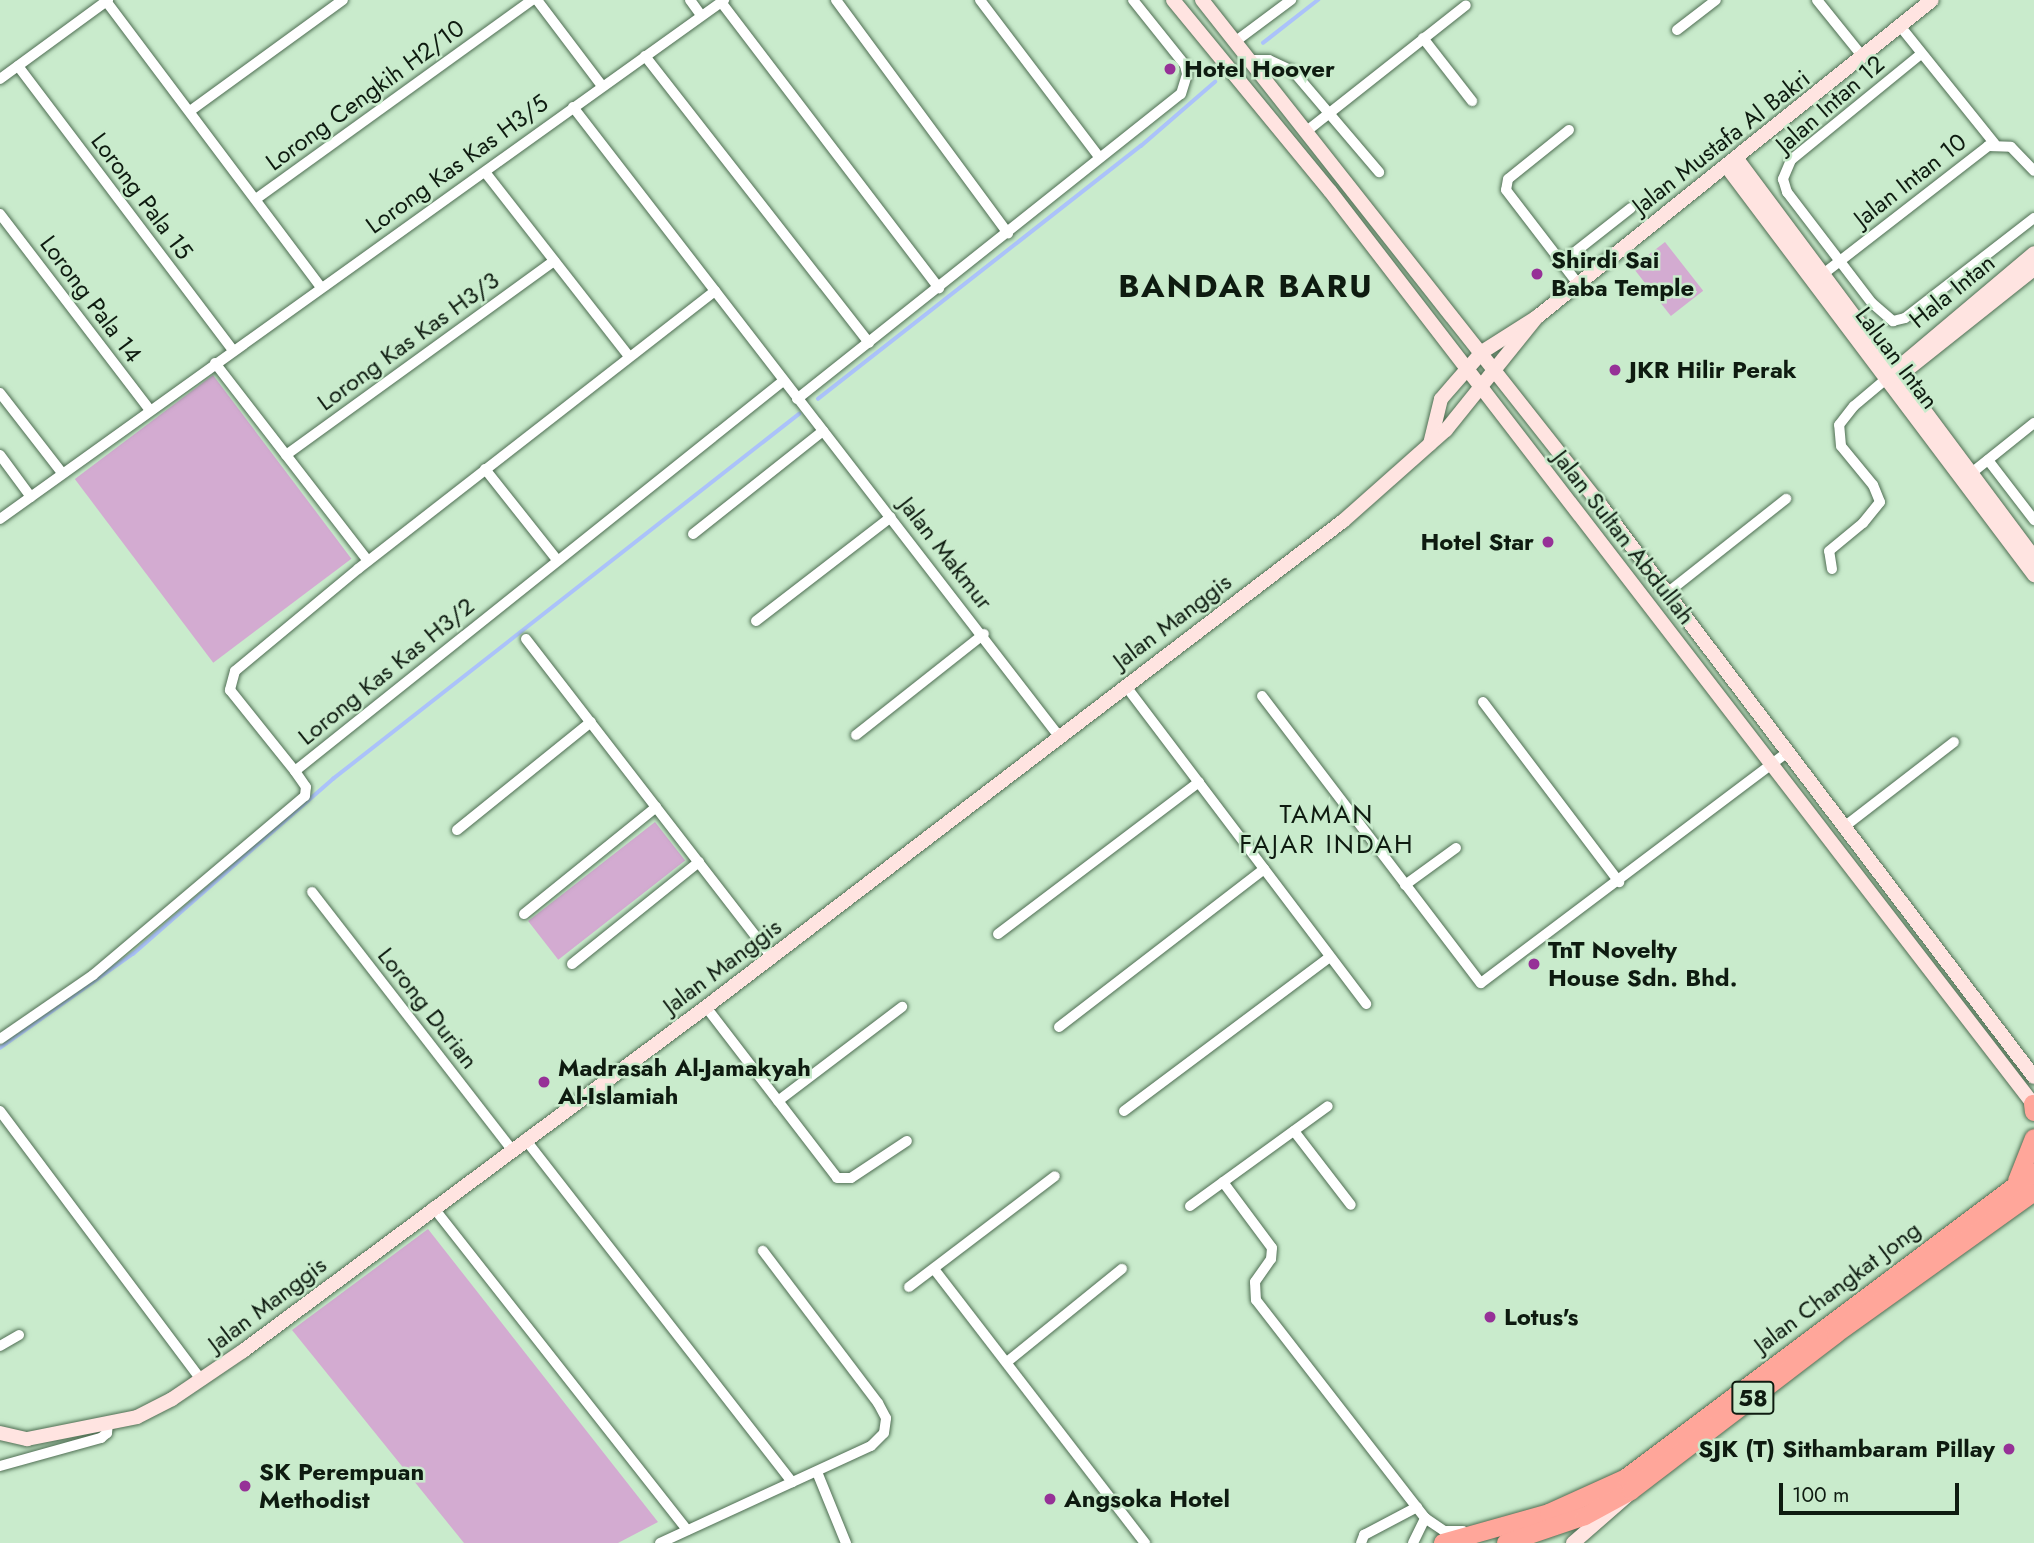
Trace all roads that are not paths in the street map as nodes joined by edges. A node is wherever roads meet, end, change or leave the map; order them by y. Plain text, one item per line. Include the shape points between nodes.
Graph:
1 (343, 0) edge
2 (534, 0) edge
3 (690, 0) edge
4 (836, 0) edge
5 (980, 0) edge
6 (1202, 0) edge
7 (1291, 0) edge
8 (1716, 0) edge
9 (1817, 0) edge
10 (1932, 0) edge
11 (107, 1) edge
12 (723, 1) edge
13 (1137, 1) edge
14 (1181, 3) edge
15 (1466, 5) dead end
16 (701, 15) junction
17 (1900, 26) junction
18 (1677, 30) dead end
19 (1423, 38) junction
20 (1236, 41) junction
21 (1921, 54) junction
22 (645, 56) junction
23 (1863, 57) junction
24 (1251, 60) junction
25 (18, 66) junction
26 (0, 79) edge
27 (602, 86) junction
28 (1472, 101) dead end
29 (573, 107) junction
30 (190, 111) junction
31 (1330, 112) junction
32 (1268, 116) junction
33 (1308, 130) junction
34 (1569, 130) dead end
35 (1995, 144) junction
36 (1100, 158) junction
37 (1732, 163) junction
38 (1312, 170) junction
39 (2034, 171) edge
40 (485, 172) junction
41 (1379, 172) dead end
42 (256, 199) junction
43 (1631, 208) dead end
44 (0, 214) edge
45 (2034, 218) edge
46 (1008, 233) junction
47 (2034, 253) edge
48 (554, 261) junction
49 (1839, 262) junction
50 (1561, 263) junction
51 (2034, 269) edge
52 (1817, 279) junction
53 (1578, 284) junction
54 (321, 287) junction
55 (939, 288) junction
56 (715, 291) junction
57 (1537, 317) junction
58 (869, 343) junction
59 (233, 350) junction
60 (1482, 352) junction
61 (629, 356) junction
62 (215, 363) junction
63 (1464, 368) junction
64 (1497, 371) junction
65 (1891, 376) junction
66 (783, 381) junction
67 (1480, 390) junction
68 (0, 393) edge
69 (797, 399) junction
70 (149, 409) junction
71 (2034, 423) edge
72 (823, 431) junction
73 (1430, 445) junction
74 (0, 455) edge
75 (286, 455) junction
76 (1988, 460) junction
77 (485, 469) junction
78 (62, 473) junction
79 (1966, 477) junction
80 (31, 497) junction
81 (1786, 499) dead end
82 (891, 517) junction
83 (0, 519) edge
84 (2034, 520) edge
85 (693, 534) dead end
86 (2034, 557) edge
87 (557, 560) junction
88 (368, 561) junction
89 (1832, 569) dead end
90 (2034, 575) edge
91 (1667, 593) junction
92 (756, 621) dead end
93 (984, 634) junction
94 (526, 639) dead end
95 (1125, 685) junction
96 (1262, 696) dead end
97 (1483, 702) dead end
98 (592, 722) junction
99 (856, 735) dead end
100 (1058, 735) junction
101 (1954, 742) dead end
102 (1788, 752) junction
103 (1771, 765) junction
104 (295, 771) junction
105 (1199, 782) junction
106 (656, 807) junction
107 (1844, 827) junction
108 (457, 830) dead end
109 (1456, 848) dead end
110 (699, 862) junction
111 (1264, 869) junction
112 (1619, 882) junction
113 (1405, 885) junction
114 (312, 892) dead end
115 (524, 914) dead end
116 (998, 934) dead end
117 (772, 957) junction
118 (1330, 957) junction
119 (572, 964) dead end
120 (1366, 1004) dead end
121 (706, 1007) junction
122 (902, 1007) dead end
123 (1059, 1027) dead end
124 (0, 1039) edge
125 (2034, 1077) edge
126 (778, 1101) junction
127 (1328, 1106) dead end
128 (2034, 1107) edge
129 (0, 1111) edge
130 (1124, 1111) dead end
131 (1294, 1131) junction
132 (2034, 1138) edge
133 (525, 1139) junction
134 (907, 1141) dead end
135 (512, 1149) junction
136 (2034, 1172) edge
137 (1055, 1176) dead end
138 (1223, 1182) junction
139 (2013, 1187) junction
140 (2033, 1194) edge
141 (1351, 1205) dead end
142 (1190, 1206) dead end
143 (433, 1207) junction
144 (763, 1251) dead end
145 (934, 1269) junction
146 (1122, 1269) dead end
147 (909, 1287) dead end
148 (19, 1335) dead end
149 (0, 1346) edge
150 (1007, 1362) junction
151 (202, 1381) junction
152 (108, 1423) junction
153 (0, 1433) edge
154 (0, 1466) edge
155 (817, 1472) junction
156 (792, 1482) junction
157 (1631, 1491) junction
158 (1417, 1507) junction
159 (1425, 1518) junction
160 (687, 1530) junction
161 (1482, 1531) junction
162 (660, 1543) edge
163 (846, 1543) edge
164 (1145, 1543) edge
165 (1361, 1543) edge
166 (1413, 1543) edge
167 (1443, 1543) edge
168 (1506, 1543) edge
169 (1573, 1543) edge

1 - 30 street
2 - 27 street
2 - 42 street, Lorong Cengkih H2/10
3 - 16 street
4 - 46 street
5 - 36 street
6 - 20 street, Jalan Sultan Abdullah
7 - 20 street
8 - 18 street
9 - 23 street
10 - 17 street, Jalan Mustafa Al Bakri
11 - 25 street
11 - 30 street
12 - 16 street, Lorong Kas Kas H3/5
12 - 55 street
13 - 36 street via 1185,65 1185,83 1181,94
14 - 32 street, Jalan Sultan Abdullah
15 - 19 street
16 - 22 street, Lorong Kas Kas H3/5
17 - 21 street
17 - 23 street, Jalan Mustafa Al Bakri
19 - 28 street
19 - 31 street
20 - 24 street, Jalan Sultan Abdullah
21 - 35 street
21 - 49 street, Jalan Intan 12 via 1784,168 1787,192
22 - 27 street, Lorong Kas Kas H3/5
22 - 58 street
23 - 37 street, Jalan Mustafa Al Bakri
24 - 31 street via 1280,63 1293,71
24 - 33 street, Jalan Sultan Abdullah
25 - 26 street
25 - 59 street, Lorong Pala 15
27 - 29 street, Lorong Kas Kas H3/5
29 - 40 street, Lorong Kas Kas H3/5
29 - 56 street, Jalan Makmur
30 - 42 street
31 - 33 street
31 - 41 street
32 - 33 street
32 - 38 street, Jalan Sultan Abdullah
33 - 38 street via 1304,144
33 - 60 street, Jalan Sultan Abdullah
34 - 50 street via 1508,179 1506,190
35 - 39 street, Jalan Intan 10 via 2011,147
35 - 49 street, Jalan Intan 10 via 1979,151
36 - 46 street
37 - 52 street, Laluan Intan
37 - 53 street, Jalan Mustafa Al Bakri
38 - 63 street, Jalan Sultan Abdullah
40 - 48 street
40 - 54 street, Lorong Kas Kas H3/5
42 - 54 street
43 - 50 street
44 - 70 street, Lorong Pala 14
45 - 49 street via 1905,318 1893,321 1884,317
46 - 55 street
47 - 65 street, Hala Intan
48 - 61 street
48 - 75 street, Lorong Kas Kas H3/3
49 - 52 street, Jalan Intan 10
50 - 53 street
51 - 65 street, Hala Intan
52 - 65 street, Laluan Intan
53 - 57 street, Jalan Mustafa Al Bakri
54 - 59 street, Lorong Kas Kas H3/5
55 - 58 street
56 - 61 street, Lorong Kas Kas H3/2
56 - 66 street, Jalan Makmur
57 - 60 street, Jalan Mustafa Al Bakri
57 - 64 street, Jalan Mustafa Al Bakri
58 - 69 street
59 - 62 street, Lorong Kas Kas H3/5
60 - 63 street, Jalan Mustafa Al Bakri
60 - 64 street, Jalan Sultan Abdullah
61 - 77 street, Lorong Kas Kas H3/2
62 - 70 street, Lorong Kas Kas H3/5
62 - 75 street
63 - 67 street, Jalan Sultan Abdullah
63 - 73 street via 1441,399
64 - 67 street, Jalan Mustafa Al Bakri
64 - 91 street, Jalan Sultan Abdullah
65 - 79 street, Laluan Intan
65 - 89 street via 1854,406 1839,425 1841,446 1873,485 1880,502 1870,517 1829,551
66 - 69 street, Jalan Makmur
66 - 87 street, Lorong Kas Kas H3/2
67 - 73 street, Jalan Manggis
67 - 103 street, Jalan Sultan Abdullah
68 - 78 street
69 - 72 street, Jalan Makmur
70 - 78 street, Lorong Kas Kas H3/5
71 - 76 street
72 - 82 street, Jalan Makmur
72 - 85 street
73 - 95 street, Jalan Manggis via 1343,521
74 - 80 street
75 - 88 street
76 - 79 street
76 - 84 street
77 - 87 street
77 - 88 street, Lorong Kas Kas H3/2
78 - 80 street, Lorong Kas Kas H3/5
79 - 86 street, Laluan Intan
79 - 90 street, Laluan Intan
80 - 83 street, Lorong Kas Kas H3/5
81 - 91 street
82 - 92 street
82 - 93 street, Jalan Makmur
87 - 104 street, Lorong Kas Kas H3/2
88 - 104 street, Lorong Kas Kas H3/2 via 230,680 230,690
91 - 102 street, Jalan Sultan Abdullah
93 - 99 street
93 - 100 street, Jalan Makmur
94 - 98 street
95 - 100 street, Jalan Manggis
95 - 105 street
96 - 113 street
97 - 112 street
98 - 106 street
98 - 108 street
100 - 117 street, Jalan Manggis
101 - 107 street
102 - 103 street
102 - 107 street, Jalan Sultan Abdullah
103 - 112 street
103 - 128 street, Jalan Sultan Abdullah
104 - 124 street via 306,787 305,796 93,975
105 - 111 street
105 - 116 street
106 - 110 street
106 - 115 street
107 - 125 street, Jalan Sultan Abdullah
109 - 113 street
110 - 117 street
110 - 119 street
111 - 118 street
111 - 123 street
112 - 113 street via 1480,983
114 - 135 street, Lorong Durian
117 - 121 street, Jalan Manggis
118 - 120 street
118 - 130 street
121 - 126 street
121 - 133 street, Jalan Manggis
122 - 126 street
126 - 134 street via 827,1167 843,1181
127 - 131 street
129 - 151 street
131 - 138 street
131 - 141 street
132 - 139 highway
133 - 135 street, Jalan Manggis
133 - 156 street
135 - 143 street, Jalan Manggis
136 - 139 highway, Jalan Changkat Jong / 58
137 - 145 street
138 - 142 street
138 - 158 street via 1272,1248 1271,1259 1255,1282 1256,1300
139 - 161 highway, Jalan Changkat Jong / 58 via 1626,1478 1575,1503
140 - 157 highway, Jalan Changkat Jong / 58 via 1836,1334
143 - 151 street, Jalan Manggis
143 - 160 street
144 - 155 street via 886,1418 884,1433 872,1446
145 - 147 street
145 - 150 street
146 - 150 street
148 - 149 street
150 - 164 street
151 - 152 street, Jalan Manggis via 154,1410
152 - 153 street, Jalan Manggis via 27,1439
152 - 154 street via 107,1433 100,1438
155 - 156 street
155 - 163 street
156 - 160 street
157 - 168 highway, Jalan Changkat Jong / 58 via 1585,1516
157 - 169 street
158 - 159 street
158 - 165 street via 1364,1535
159 - 161 street via 1444,1531
159 - 166 street
160 - 162 street
161 - 167 highway, Jalan Changkat Jong / 58

